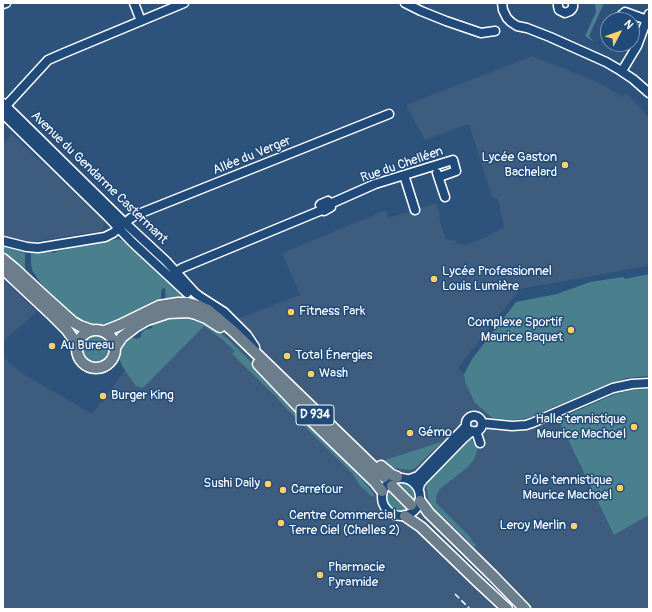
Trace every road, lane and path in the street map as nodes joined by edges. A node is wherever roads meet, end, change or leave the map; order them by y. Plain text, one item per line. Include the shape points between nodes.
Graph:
1 (6, 3) edge
2 (134, 3) edge
3 (184, 3) edge
4 (405, 3) edge
5 (502, 3) edge
6 (558, 3) edge
7 (573, 3) edge
8 (3, 4) edge
9 (648, 17) edge
10 (141, 21) junction
11 (495, 31) dead end
12 (646, 32) edge
13 (622, 71) junction
14 (649, 93) edge
15 (4, 106) edge
16 (3, 114) edge
17 (389, 114) dead end
18 (435, 166) junction
19 (404, 175) junction
20 (438, 177) junction
21 (87, 196) junction
22 (445, 197) dead end
23 (415, 210) dead end
24 (125, 223) junction
25 (119, 228) junction
26 (3, 241) edge
27 (3, 259) edge
28 (3, 269) edge
29 (175, 274) junction
30 (187, 293) dead end
31 (211, 312) junction
32 (91, 330) junction
33 (105, 331) junction
34 (77, 344) junction
35 (116, 346) junction
36 (251, 349) junction
37 (649, 383) edge
38 (482, 423) junction
39 (471, 430) junction
40 (480, 443) dead end
41 (410, 479) junction
42 (390, 486) junction
43 (419, 488) junction
44 (411, 507) junction
45 (507, 609) edge
46 (513, 609) edge
47 (520, 609) edge
48 (525, 609) edge

1 - 8 street
2 - 10 street
3 - 10 street
4 - 11 street via 481,33
5 - 13 street via 513,17 527,28
6 - 7 street via 559,10 565,13 572,9
9 - 12 street
10 - 15 street via 48,60
12 - 13 street
13 - 14 street
15 - 24 street, Avenue du Gendarme Castermant via 34,132 36,139
16 - 21 street, Avenue du Gendarme Castermant
17 - 24 street, Allée du Verger via 136,215
18 - 19 street, Rue du Chelléen
18 - 20 street
18 - 20 street, Rue du Chelléen via 453,160 456,171
19 - 23 street
19 - 29 street, Rue du Chelléen via 376,184 330,204 330,208 182,268
20 - 22 street
21 - 24 street via 94,199 117,222
21 - 25 street, Avenue du Gendarme Castermant
24 - 25 street, Allée du Verger
24 - 29 street, Avenue du Gendarme Castermant
25 - 26 street, Allée du Verger via 105,237 38,248
25 - 29 street, Avenue du Gendarme Castermant
27 - 32 main road via 73,322
28 - 34 main road via 67,330
29 - 30 street
29 - 36 street, Avenue du Gendarme Castermant via 234,322 247,335
31 - 33 main road, D 934 via 194,304 166,304
31 - 36 main road via 233,326
31 - 36 main road, Avenue du Gendarme Castermant / D 934 via 233,331 382,479 274,376
32 - 33 main road
32 - 34 main road via 82,335
33 - 35 main road
34 - 35 main road via 77,354 82,362 97,368 111,361 115,356
35 - 36 main road, D 934 via 125,334 147,320 168,313 188,312 216,324
36 - 42 main road via 313,422 375,482
36 - 42 main road via 392,476
37 - 38 street via 613,388 526,425
38 - 39 street via 481,427
38 - 39 street via 480,418 470,416 467,420
39 - 40 street
39 - 41 street via 418,476
39 - 43 street via 423,480
41 - 42 street via 406,478
41 - 43 street
42 - 44 main road
42 - 44 street via 382,500 386,509 397,516
43 - 44 street via 420,493
44 - 45 main road via 421,528
44 - 48 main road via 428,513
46 - 47 main road via 419,514

